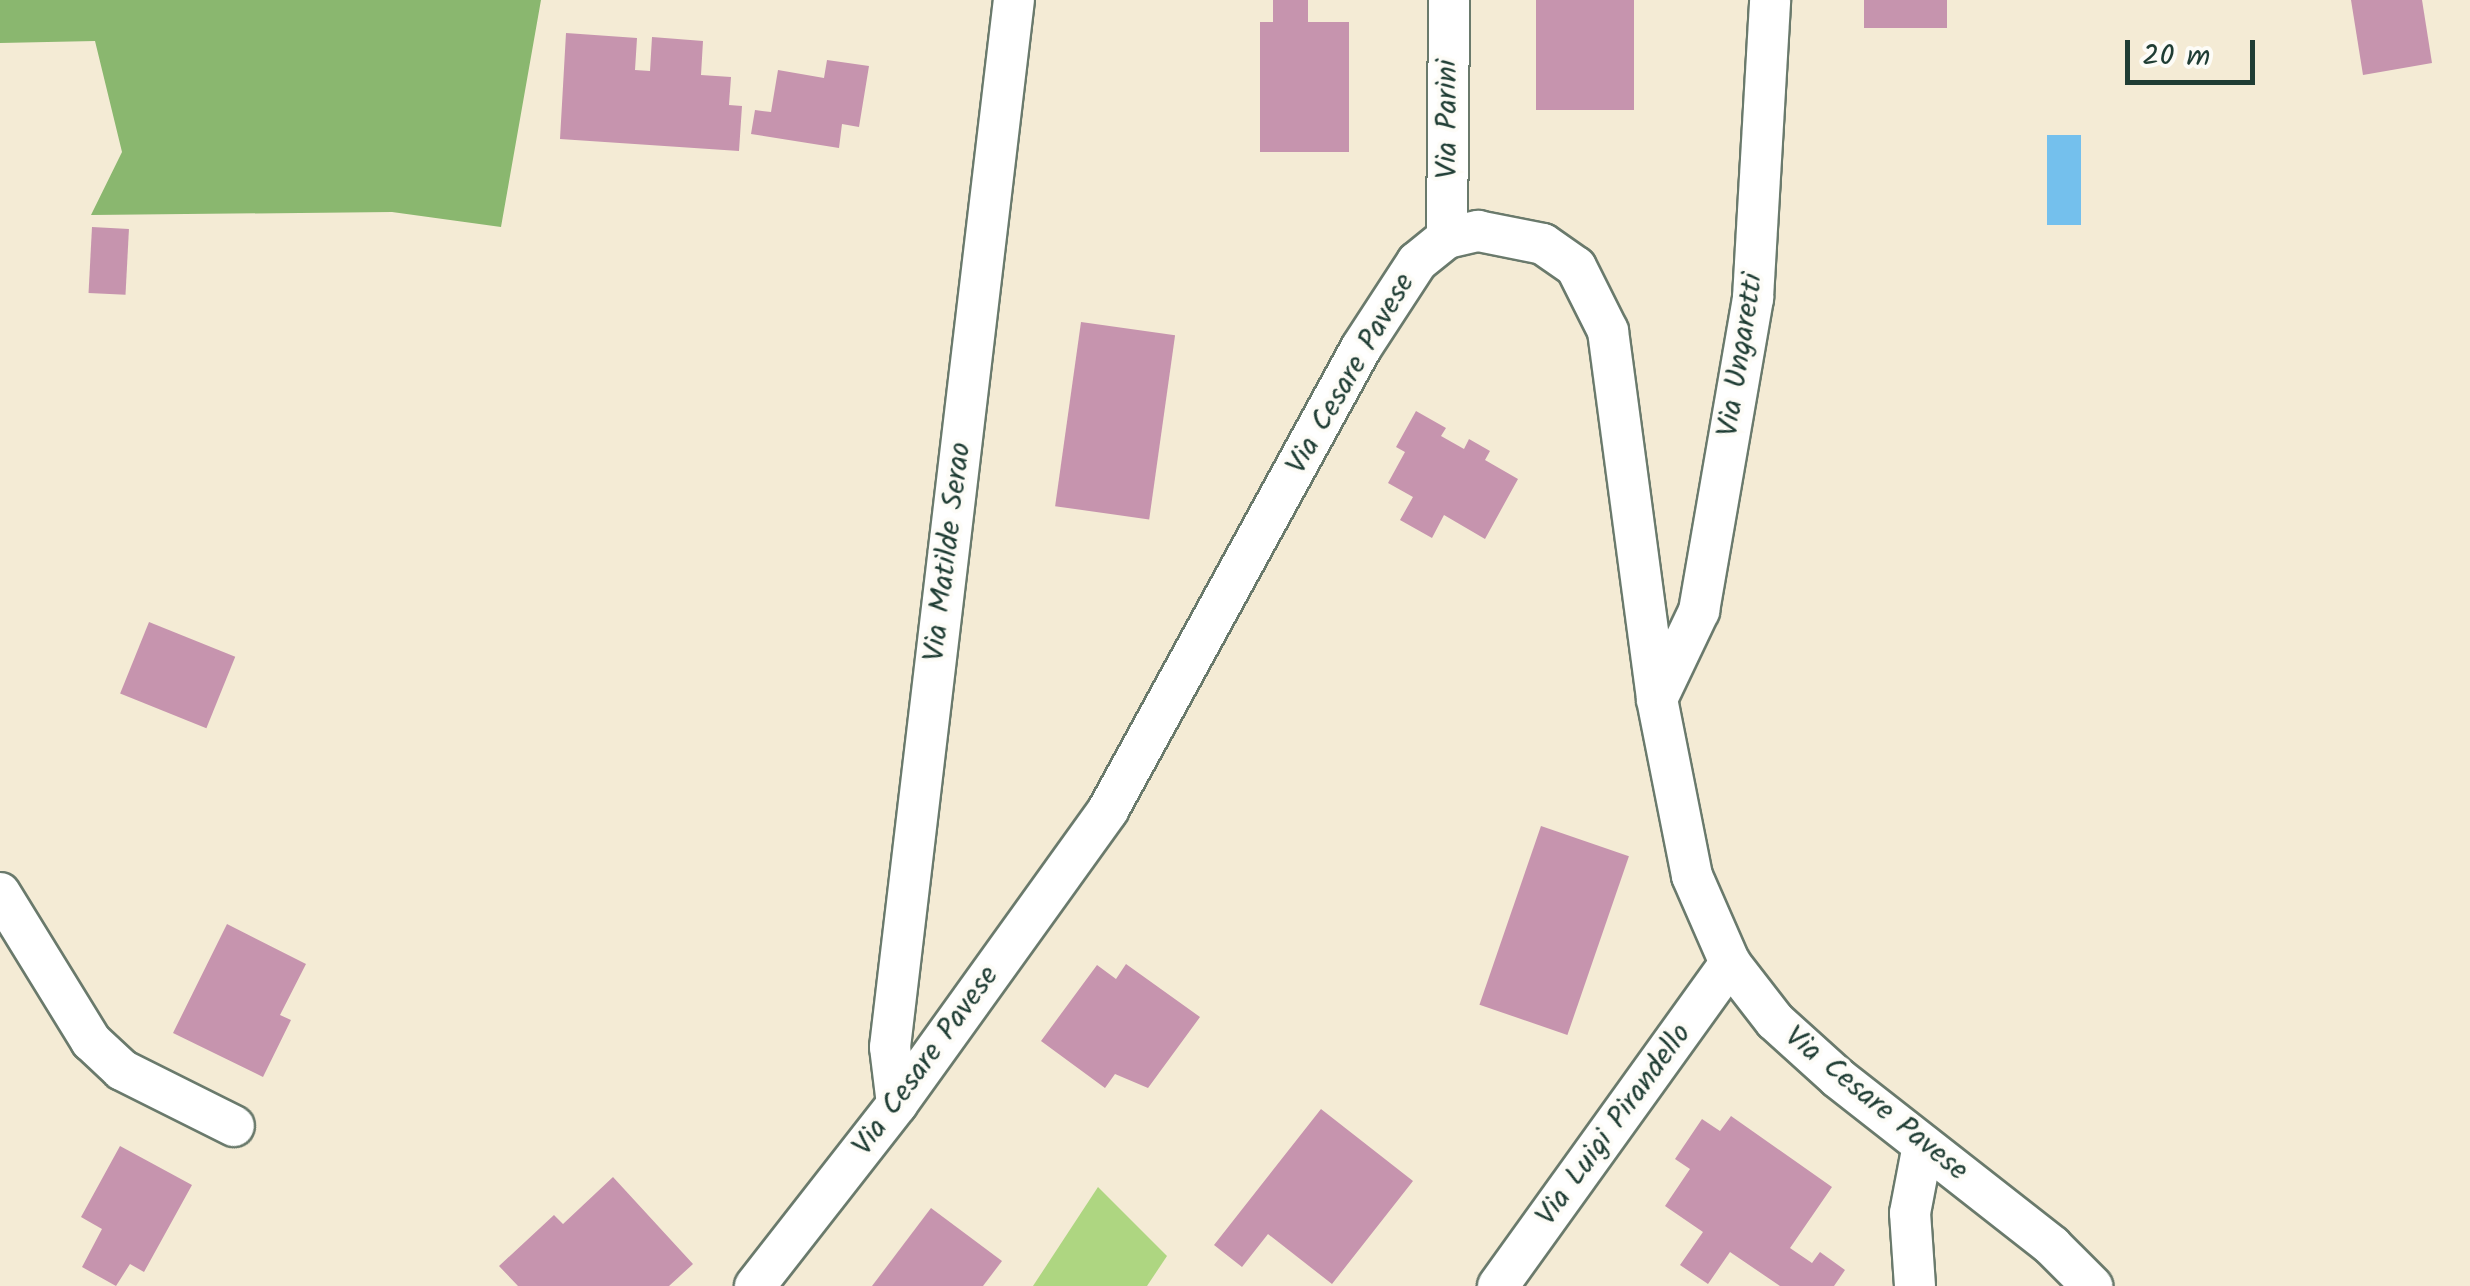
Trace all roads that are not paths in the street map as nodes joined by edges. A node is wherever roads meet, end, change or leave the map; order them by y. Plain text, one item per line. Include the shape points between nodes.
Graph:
1 (1014, 0) edge
2 (1449, 0) edge
3 (1770, 0) edge
4 (1448, 238) junction
5 (1656, 699) junction
6 (0, 893) edge
7 (1730, 964) junction
8 (897, 1104) junction
9 (234, 1126) dead end
10 (1923, 1145) junction
11 (755, 1286) edge
12 (1498, 1286) edge
13 (1914, 1286) edge
14 (2092, 1286) edge

1 - 8 street, Via Matilde Serao via 890,1047
2 - 4 street, Via Parini
3 - 5 street, Via Ungaretti via 1753,298 1699,611
4 - 5 street, Via Cesare Pavese via 1507,232 1543,244 1576,267 1596,298 1608,331
4 - 8 street, Via Cesare Pavese via 1418,262 1361,348 1108,810
5 - 7 street, Via Cesare Pavese via 1692,876
6 - 9 street via 91,1040 122,1070
7 - 10 street, Via Cesare Pavese via 1775,1021
7 - 12 street, Via Luigi Pirandello
8 - 11 street, Via Cesare Pavese
10 - 13 street via 1910,1213
10 - 14 street, Via Cesare Pavese via 2052,1246

